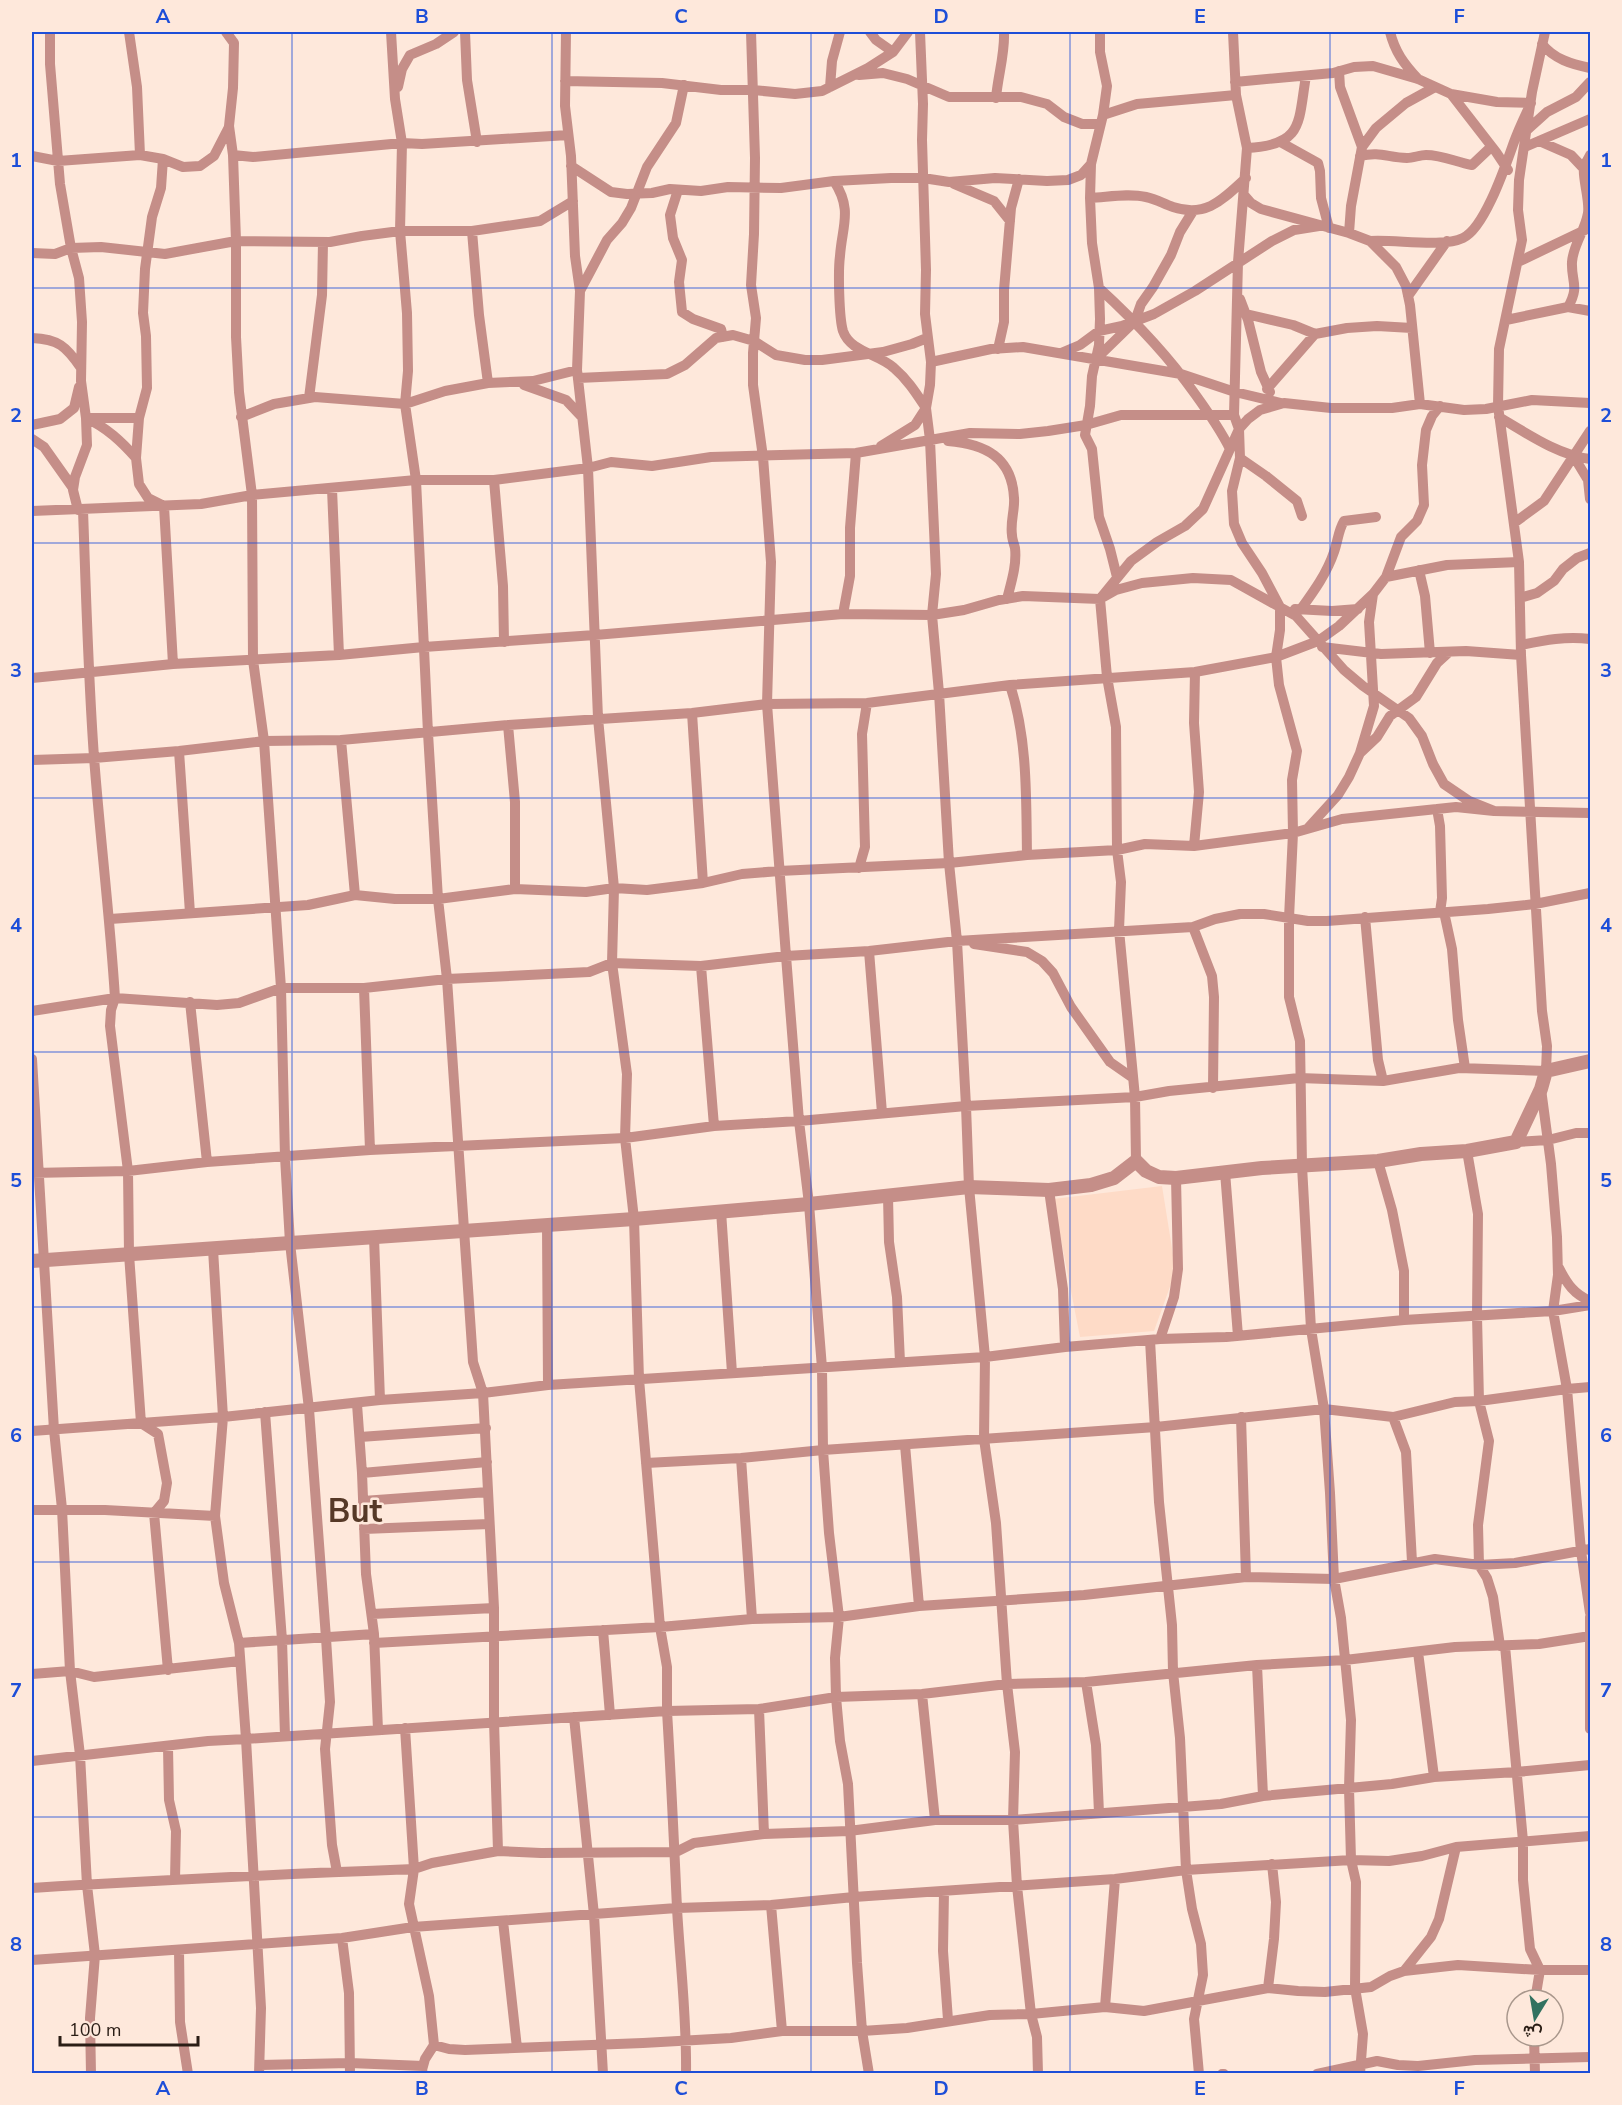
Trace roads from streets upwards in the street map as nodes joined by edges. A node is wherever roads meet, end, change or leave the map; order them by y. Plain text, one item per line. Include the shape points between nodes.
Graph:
1 (50, 32) edge
2 (129, 32) edge
3 (226, 32) edge
4 (237, 32) edge
5 (391, 32) edge
6 (454, 32) edge
7 (465, 32) edge
8 (566, 32) edge
9 (752, 32) edge
10 (840, 32) edge
11 (870, 32) edge
12 (908, 32) edge
13 (920, 32) edge
14 (1004, 32) edge
15 (1100, 32) edge
16 (1233, 32) edge
17 (1390, 32) edge
18 (1545, 32) edge
19 (234, 43) junction
20 (1542, 44) junction
21 (893, 52) junction
22 (1590, 68) edge
23 (1339, 71) junction
24 (853, 76) junction
25 (1306, 76) junction
26 (1418, 79) junction
27 (565, 81) junction
28 (1235, 82) junction
29 (1590, 82) edge
30 (684, 85) junction
31 (922, 85) junction
32 (830, 87) junction
33 (1435, 87) junction
34 (753, 90) junction
35 (1451, 94) junction
36 (1236, 95) junction
37 (996, 98) junction
38 (395, 99) junction
39 (1531, 103) junction
40 (1590, 119) edge
41 (1102, 120) junction
42 (229, 126) junction
43 (1527, 130) junction
44 (568, 135) junction
45 (477, 141) junction
46 (1539, 141) junction
47 (1282, 142) junction
48 (402, 143) junction
49 (1247, 147) junction
50 (1491, 147) junction
51 (1525, 147) junction
52 (1361, 151) junction
53 (141, 155) junction
54 (233, 155) junction
55 (1590, 155) edge
56 (32, 156) edge
57 (164, 159) junction
58 (58, 161) junction
59 (1091, 164) junction
60 (571, 166) junction
61 (1506, 167) junction
62 (1587, 172) edge
63 (923, 178) junction
64 (1246, 178) junction
65 (1019, 179) junction
66 (834, 181) junction
67 (949, 182) junction
68 (755, 186) junction
69 (678, 190) junction
70 (638, 193) junction
71 (1244, 195) junction
72 (1518, 197) junction
73 (1090, 198) junction
74 (573, 201) junction
75 (1193, 211) junction
76 (1010, 221) junction
77 (1326, 227) junction
78 (1587, 229) edge
79 (400, 231) junction
80 (472, 231) junction
81 (1349, 233) junction
82 (236, 241) junction
83 (1370, 241) junction
84 (1447, 241) junction
85 (323, 242) junction
86 (71, 248) junction
87 (147, 251) junction
88 (32, 253) edge
89 (1238, 262) junction
90 (1518, 262) junction
91 (1099, 288) junction
92 (580, 291) junction
93 (1238, 295) junction
94 (1408, 296) junction
95 (1568, 307) junction
96 (1590, 311) edge
97 (1246, 314) junction
98 (1506, 320) junction
99 (1135, 321) junction
100 (1412, 328) junction
101 (1099, 331) junction
102 (1315, 334) junction
103 (723, 337) junction
104 (32, 338) edge
105 (927, 338) junction
106 (754, 341) junction
107 (998, 349) junction
108 (870, 353) junction
109 (1060, 353) junction
110 (1096, 359) junction
111 (931, 362) junction
112 (81, 368) junction
113 (577, 374) junction
114 (1181, 374) junction
115 (81, 381) junction
116 (488, 382) junction
117 (509, 382) junction
118 (1267, 389) junction
119 (1235, 392) junction
120 (309, 398) junction
121 (1284, 403) junction
122 (1590, 403) edge
123 (405, 404) junction
124 (1420, 404) junction
125 (1440, 406) junction
126 (926, 408) junction
127 (1499, 411) junction
128 (1234, 415) junction
129 (1211, 416) junction
130 (241, 417) junction
131 (582, 417) junction
132 (86, 418) junction
133 (139, 418) junction
134 (32, 425) edge
135 (1086, 425) junction
136 (1239, 429) junction
137 (1590, 431) edge
138 (32, 439) edge
139 (930, 440) junction
140 (1230, 449) junction
141 (873, 450) junction
142 (856, 453) junction
143 (763, 457) junction
144 (1574, 457) junction
145 (136, 458) junction
146 (1240, 458) junction
147 (1590, 459) edge
148 (588, 468) junction
149 (416, 480) junction
150 (494, 480) junction
151 (73, 488) junction
152 (332, 489) junction
153 (252, 495) junction
154 (1590, 499) edge
155 (164, 506) junction
156 (80, 510) junction
157 (32, 512) edge
158 (1302, 516) dead end
159 (1376, 517) dead end
160 (1514, 523) junction
161 (1590, 553) edge
162 (1519, 562) junction
163 (1419, 570) junction
164 (1117, 577) junction
165 (1386, 577) junction
166 (1373, 594) junction
167 (1520, 598) junction
168 (1006, 599) junction
169 (1100, 599) junction
170 (1280, 607) junction
171 (1301, 609) junction
172 (1358, 609) junction
173 (843, 614) junction
174 (932, 615) junction
175 (768, 622) junction
176 (595, 635) junction
177 (1590, 639) edge
178 (504, 642) junction
179 (1320, 644) junction
180 (424, 647) junction
181 (1521, 650) junction
182 (1449, 651) junction
183 (1370, 653) junction
184 (1430, 653) junction
185 (339, 655) junction
186 (1276, 657) junction
187 (253, 660) junction
188 (173, 664) junction
189 (89, 672) junction
190 (1195, 672) junction
191 (1107, 677) junction
192 (32, 678) edge
193 (1010, 686) junction
194 (939, 693) junction
195 (1374, 694) junction
196 (867, 703) junction
197 (767, 704) junction
198 (1398, 710) junction
199 (692, 713) junction
200 (598, 718) junction
201 (508, 725) junction
202 (428, 733) junction
203 (341, 740) junction
204 (264, 741) junction
205 (179, 751) junction
206 (1360, 753) junction
207 (94, 758) junction
208 (32, 760) edge
209 (1437, 809) junction
210 (1494, 811) junction
211 (1530, 811) junction
212 (1590, 813) edge
213 (1308, 829) junction
214 (1293, 833) junction
215 (1194, 846) junction
216 (1117, 850) junction
217 (1027, 855) junction
218 (949, 863) junction
219 (859, 868) junction
220 (779, 871) junction
221 (703, 883) junction
222 (614, 888) junction
223 (515, 889) junction
224 (1590, 893) edge
225 (355, 895) junction
226 (438, 900) junction
227 (1535, 904) junction
228 (274, 907) junction
229 (1442, 912) junction
230 (190, 913) junction
231 (1365, 916) junction
232 (1289, 918) junction
233 (110, 919) junction
234 (1193, 927) junction
235 (1119, 930) junction
236 (957, 941) junction
237 (869, 951) junction
238 (786, 956) junction
239 (612, 963) junction
240 (701, 966) junction
241 (447, 979) junction
242 (364, 987) junction
243 (281, 988) junction
244 (115, 998) junction
245 (190, 1002) junction
246 (32, 1011) edge
247 (32, 1059) edge
248 (1590, 1061) edge
249 (1466, 1068) junction
250 (1546, 1071) junction
251 (1133, 1078) junction
252 (1299, 1078) junction
253 (1383, 1081) junction
254 (1213, 1088) junction
255 (1541, 1089) junction
256 (1135, 1097) junction
257 (966, 1106) junction
258 (882, 1113) junction
259 (800, 1121) junction
260 (714, 1126) junction
261 (1590, 1133) edge
262 (625, 1138) junction
263 (1548, 1140) junction
264 (1516, 1142) junction
265 (457, 1146) junction
266 (370, 1150) junction
267 (1467, 1151) junction
268 (285, 1157) junction
269 (1136, 1161) junction
270 (1378, 1161) junction
271 (207, 1162) junction
272 (1302, 1166) junction
273 (128, 1171) junction
274 (1225, 1172) junction
275 (35, 1173) edge
276 (1176, 1178) junction
277 (969, 1187) junction
278 (1049, 1190) junction
279 (888, 1196) junction
280 (809, 1204) junction
281 (721, 1211) junction
282 (634, 1219) junction
283 (547, 1225) junction
284 (463, 1230) junction
285 (374, 1237) junction
286 (290, 1243) junction
287 (213, 1249) junction
288 (129, 1254) junction
289 (37, 1261) edge
290 (1557, 1265) junction
291 (1590, 1303) edge
292 (1553, 1311) junction
293 (1476, 1316) junction
294 (1404, 1320) junction
295 (1311, 1329) junction
296 (1238, 1336) junction
297 (1155, 1340) junction
298 (1065, 1347) junction
299 (985, 1357) junction
300 (900, 1362) junction
301 (822, 1368) junction
302 (732, 1373) junction
303 (639, 1379) junction
304 (548, 1385) junction
305 (1590, 1388) edge
306 (1567, 1389) junction
307 (483, 1393) junction
308 (380, 1400) junction
309 (1479, 1401) junction
310 (357, 1404) junction
311 (309, 1409) junction
312 (1324, 1409) junction
313 (265, 1412) junction
314 (223, 1417) junction
315 (1240, 1417) junction
316 (1393, 1417) junction
317 (141, 1423) junction
318 (1156, 1427) junction
319 (486, 1428) junction
320 (54, 1430) junction
321 (32, 1431) edge
322 (360, 1437) junction
323 (984, 1439) junction
324 (905, 1445) junction
325 (823, 1450) junction
326 (741, 1458) junction
327 (487, 1462) junction
328 (646, 1463) junction
329 (362, 1473) junction
330 (488, 1492) junction
331 (363, 1501) junction
332 (62, 1509) junction
333 (32, 1510) edge
334 (154, 1513) junction
335 (214, 1516) junction
336 (489, 1524) junction
337 (364, 1529) junction
338 (1586, 1550) edge
339 (1412, 1562) junction
340 (1479, 1564) junction
341 (1246, 1577) junction
342 (1334, 1579) junction
343 (1167, 1586) junction
344 (1002, 1600) junction
345 (919, 1606) junction
346 (494, 1608) junction
347 (372, 1614) junction
348 (1590, 1615) edge
349 (839, 1617) junction
350 (753, 1619) junction
351 (660, 1627) junction
352 (603, 1630) junction
353 (495, 1636) junction
354 (1590, 1636) edge
355 (326, 1638) junction
356 (374, 1639) junction
357 (282, 1640) junction
358 (239, 1643) junction
359 (1502, 1646) junction
360 (1418, 1652) junction
361 (1345, 1660) junction
362 (240, 1661) junction
363 (1257, 1665) junction
364 (168, 1670) junction
365 (70, 1671) junction
366 (1173, 1672) junction
367 (32, 1674) edge
368 (1086, 1682) junction
369 (1007, 1684) junction
370 (922, 1694) junction
371 (836, 1697) junction
372 (759, 1709) junction
373 (667, 1711) junction
374 (610, 1715) junction
375 (574, 1718) junction
376 (494, 1721) junction
377 (405, 1728) junction
378 (1590, 1729) edge
379 (378, 1730) junction
380 (326, 1733) junction
381 (285, 1736) junction
382 (246, 1739) junction
383 (168, 1747) junction
384 (80, 1755) junction
385 (32, 1761) edge
386 (1590, 1765) edge
387 (1518, 1772) junction
388 (1434, 1777) junction
389 (1349, 1788) junction
390 (1263, 1796) junction
391 (1182, 1807) junction
392 (1099, 1813) junction
393 (935, 1820) junction
394 (1013, 1821) junction
395 (849, 1831) junction
396 (764, 1833) junction
397 (1590, 1836) edge
398 (1523, 1841) junction
399 (1456, 1847) junction
400 (498, 1851) junction
401 (586, 1852) junction
402 (676, 1852) junction
403 (1351, 1860) junction
404 (1272, 1864) junction
405 (414, 1869) junction
406 (1186, 1870) junction
407 (337, 1872) junction
408 (253, 1875) junction
409 (1115, 1879) junction
410 (174, 1880) junction
411 (87, 1885) junction
412 (1017, 1886) junction
413 (32, 1888) edge
414 (944, 1890) junction
415 (854, 1897) junction
416 (771, 1905) junction
417 (677, 1908) junction
418 (594, 1915) junction
419 (503, 1921) junction
420 (413, 1927) junction
421 (342, 1938) junction
422 (258, 1944) junction
423 (179, 1950) junction
424 (95, 1955) junction
425 (32, 1960) edge
426 (1590, 1970) edge
427 (1404, 1971) junction
428 (1540, 1971) junction
429 (1268, 1988) junction
430 (1355, 1988) junction
431 (1537, 1988) edge
432 (1199, 1999) junction
433 (1105, 2007) junction
434 (1031, 2014) junction
435 (948, 2020) junction
436 (782, 2031) junction
437 (862, 2031) junction
438 (687, 2039) junction
439 (601, 2044) junction
440 (434, 2045) junction
441 (517, 2048) junction
442 (1535, 2048) edge
443 (1535, 2057) junction
444 (1590, 2057) edge
445 (350, 2068) edge
446 (1361, 2068) edge
447 (260, 2069) edge
448 (423, 2070) edge
449 (91, 2073) edge
450 (188, 2073) edge
451 (603, 2073) edge
452 (686, 2073) edge
453 (869, 2073) edge
454 (1038, 2073) edge
455 (1199, 2073) edge
456 (1317, 2073) edge
457 (1535, 2073) edge

1 - 58 street
2 - 53 street
3 - 19 street
4 - 19 street
5 - 38 street
6 - 38 street via 410,55 402,69
7 - 45 street via 467,80
8 - 27 street
9 - 34 street
10 - 32 street
11 - 21 street
12 - 21 street
13 - 31 street
14 - 37 street via 1005,50
15 - 41 street via 1107,86
16 - 28 street
17 - 26 street via 1394,48
18 - 20 street
19 - 42 street
20 - 22 street via 1550,54
20 - 39 street
21 - 24 street
23 - 25 street
23 - 26 street via 1373,66
23 - 52 street via 1340,87
24 - 31 street via 883,74
24 - 32 street
25 - 28 street
25 - 47 street via 1299,122
26 - 33 street
27 - 30 street
27 - 44 street
28 - 36 street
29 - 43 street
30 - 34 street
30 - 70 street via 676,123 647,167
31 - 37 street via 949,97
31 - 63 street
32 - 34 street via 795,94
33 - 35 street
33 - 52 street via 1406,103 1376,128
34 - 68 street
35 - 39 street
35 - 50 street
36 - 41 street via 1137,104
36 - 49 street
37 - 41 street via 1047,104 1082,124
38 - 48 street
39 - 43 street
39 - 61 street
40 - 46 street
41 - 59 street
42 - 54 street
42 - 57 street via 214,156 200,166 183,167
43 - 51 street
44 - 45 street
44 - 60 street
45 - 48 street
46 - 51 street
46 - 62 street via 1571,155
47 - 49 street
47 - 77 street via 1318,163
48 - 54 street via 253,157
48 - 79 street
49 - 64 street
50 - 52 street via 1472,165 1444,157 1408,158
50 - 61 street
51 - 72 street
52 - 81 street
53 - 57 street
53 - 58 street
54 - 82 street
55 - 62 street
56 - 58 street
57 - 87 street
58 - 86 street
59 - 65 street via 1081,175 1068,180
59 - 73 street
60 - 70 street via 611,192
60 - 74 street
61 - 72 street
61 - 84 street via 1475,229 1463,238
62 - 78 street
63 - 66 street
63 - 67 street
63 - 105 street
64 - 71 street
64 - 75 street via 1214,206
65 - 67 street
65 - 76 street
66 - 68 street via 781,188
66 - 108 street via 845,207 840,256 843,332 854,346
67 - 76 street via 994,201
68 - 69 street
68 - 106 street via 751,285 756,318
69 - 70 street
69 - 103 street via 670,215 673,238 682,260 682,312 720,329
70 - 92 street
71 - 77 street via 1261,208
71 - 89 street
72 - 90 street via 1522,240
73 - 75 street via 1131,195
73 - 91 street
74 - 80 street via 540,221
74 - 92 street
75 - 99 street
76 - 107 street via 1004,322
77 - 81 street
77 - 89 street via 1294,230
78 - 90 street
78 - 95 street via 1574,249 1574,297
79 - 80 street
79 - 85 street
79 - 123 street via 407,313
80 - 116 street
81 - 83 street
82 - 85 street
82 - 87 street via 165,254
82 - 130 street
83 - 84 street
83 - 94 street via 1396,267
84 - 94 street
85 - 120 street via 322,295
86 - 87 street
86 - 88 street via 55,254
86 - 112 street via 79,278
87 - 133 street via 143,313 147,388
89 - 93 street
89 - 99 street via 1195,291
90 - 98 street
91 - 99 street
91 - 101 street
92 - 113 street
93 - 97 street
93 - 119 street
94 - 100 street
95 - 96 street
95 - 98 street
97 - 102 street
97 - 118 street
98 - 127 street via 1498,349
99 - 101 street
99 - 110 street
99 - 114 street
100 - 102 street via 1377,326
100 - 124 street
101 - 109 street
101 - 110 street
102 - 118 street
103 - 106 street via 733,335
103 - 113 street via 716,338 685,365 667,374
104 - 112 street via 56,341 70,351
105 - 108 street
105 - 111 street
106 - 108 street via 776,356 805,360
106 - 143 street via 753,385
107 - 109 street via 1023,347
107 - 111 street
108 - 126 street via 912,385
109 - 110 street
110 - 114 street
110 - 135 street
111 - 126 street
112 - 115 street
113 - 117 street
113 - 131 street
114 - 119 street
114 - 129 street
115 - 132 street
115 - 134 street via 74,408 60,419
116 - 117 street
116 - 123 street
117 - 131 street via 566,400
118 - 121 street
119 - 121 street
119 - 128 street
120 - 123 street
120 - 130 street via 274,404
121 - 124 street via 1331,408
121 - 136 street via 1260,410
122 - 127 street via 1532,400
123 - 149 street
124 - 125 street
125 - 127 street
125 - 165 street via 1426,430 1422,465 1424,505 1417,521 1401,537
126 - 139 street
126 - 141 street via 915,425
127 - 144 street via 1539,440
127 - 160 street
128 - 129 street
128 - 136 street
129 - 135 street via 1121,416
129 - 140 street
130 - 153 street
131 - 148 street
132 - 133 street
132 - 145 street via 116,436
132 - 151 street via 87,445
133 - 145 street
135 - 139 street via 1020,434 970,433
135 - 164 street via 1099,517
136 - 140 street
136 - 146 street
137 - 144 street
138 - 151 street via 44,447
139 - 141 street
139 - 168 street via 984,448 1001,460 1010,477 1015,549
139 - 174 street via 936,574
140 - 164 street via 1203,509 1185,526 1131,561
141 - 142 street
142 - 143 street
142 - 173 street via 850,576
143 - 148 street via 711,458 652,466 611,462
143 - 175 street via 771,562
144 - 147 street
144 - 154 street via 1588,480
144 - 160 street via 1544,501
145 - 155 street via 139,484 148,498
146 - 158 street via 1297,501
146 - 170 street via 1232,490 1233,524
148 - 150 street
148 - 176 street
149 - 150 street
149 - 152 street
149 - 180 street
150 - 178 street
151 - 156 street
152 - 153 street
152 - 185 street
153 - 155 street
153 - 187 street
155 - 156 street
155 - 188 street
156 - 157 street
156 - 189 street
159 - 171 street via 1344,520 1321,582
160 - 162 street
161 - 167 street via 1577,558 1537,593
162 - 163 street
162 - 167 street
163 - 165 street
163 - 184 street
164 - 169 street
165 - 166 street
166 - 172 street
166 - 183 street
167 - 181 street
168 - 169 street
168 - 174 street
169 - 170 street via 1116,590 1142,584 1193,578 1231,580
169 - 191 street
170 - 171 street
170 - 179 street via 1296,616
170 - 186 street
171 - 172 street
172 - 179 street
173 - 174 street
173 - 175 street
174 - 194 street
175 - 176 street
175 - 197 street
176 - 178 street
176 - 200 street
177 - 181 street via 1548,639
178 - 180 street
179 - 183 street
179 - 186 street
179 - 195 street
180 - 185 street
180 - 202 street
181 - 182 street
181 - 211 street
182 - 184 street
182 - 198 street via 1416,697
183 - 184 street
183 - 195 street
185 - 187 street
186 - 190 street
186 - 214 street via 1296,751
187 - 188 street
187 - 204 street
188 - 189 street
189 - 192 street
189 - 207 street
190 - 191 street
190 - 215 street via 1199,792
191 - 193 street
191 - 216 street via 1116,727
193 - 194 street
193 - 217 street via 1021,733
194 - 196 street
194 - 218 street
195 - 198 street
195 - 206 street
196 - 197 street
196 - 219 street via 862,734 865,847
197 - 199 street
197 - 220 street
198 - 206 street
198 - 210 street via 1422,736 1444,784 1469,801
199 - 200 street
199 - 221 street
200 - 201 street
200 - 222 street
201 - 202 street
201 - 223 street via 515,802
202 - 203 street
202 - 226 street
203 - 204 street
203 - 225 street
204 - 205 street
204 - 228 street
205 - 207 street
205 - 230 street
206 - 213 street via 1338,795
207 - 208 street
207 - 233 street
209 - 210 street
209 - 213 street via 1342,819
209 - 229 street
210 - 211 street
211 - 212 street
211 - 227 street
213 - 214 street
214 - 215 street
214 - 232 street
215 - 216 street via 1145,844
216 - 217 street
216 - 235 street via 1121,882
217 - 218 street
218 - 219 street
218 - 236 street
219 - 220 street
220 - 221 street
220 - 238 street
221 - 222 street via 647,890
222 - 223 street via 586,892
222 - 239 street
223 - 226 street
224 - 227 street
225 - 226 street
225 - 228 street
226 - 241 street
227 - 229 street
227 - 250 street
228 - 230 street
228 - 243 street
229 - 231 street
229 - 249 street via 1452,949
230 - 233 street
231 - 232 street via 1308,921
231 - 253 street
232 - 234 street via 1240,915
232 - 252 street via 1289,997 1300,1041
233 - 244 street
234 - 235 street
234 - 254 street via 1212,976
235 - 236 street
235 - 251 street
236 - 237 street
236 - 251 street via 1027,952 1042,961 1110,1062
236 - 257 street
237 - 238 street
237 - 258 street
238 - 240 street
238 - 259 street
239 - 240 street
239 - 241 street via 589,972
239 - 262 street via 627,1074
240 - 260 street
241 - 242 street
241 - 265 street
242 - 243 street
242 - 266 street
243 - 245 street via 239,1003
243 - 268 street
244 - 245 street
244 - 246 street
244 - 273 street via 110,1026
245 - 271 street
247 - 275 street
248 - 250 street
249 - 250 street
249 - 253 street
250 - 255 street
251 - 256 street
252 - 253 street
252 - 254 street
252 - 272 street
254 - 256 street
255 - 263 street
255 - 264 street
256 - 257 street
256 - 269 street
257 - 258 street
257 - 277 street
258 - 259 street
259 - 260 street
259 - 280 street
260 - 262 street
261 - 263 street
262 - 265 street
262 - 282 street
263 - 264 street
263 - 290 street
264 - 267 street
265 - 266 street
265 - 284 street
266 - 268 street
267 - 270 street
267 - 293 street via 1478,1214
268 - 271 street
268 - 286 street
269 - 276 street via 1159,1177
269 - 278 street via 1114,1178
270 - 272 street
270 - 294 street via 1404,1271
271 - 273 street
272 - 274 street
272 - 295 street
273 - 275 street
273 - 288 street
274 - 276 street
274 - 296 street
275 - 289 street
276 - 297 street via 1178,1269 1174,1297
277 - 278 street
277 - 279 street
277 - 299 street
278 - 298 street via 1063,1289
279 - 280 street
279 - 300 street
280 - 281 street
280 - 301 street
281 - 282 street
281 - 302 street
282 - 283 street
282 - 303 street
283 - 284 street
283 - 304 street
284 - 285 street
284 - 307 street via 473,1362
285 - 286 street
285 - 308 street
286 - 287 street
286 - 311 street
287 - 288 street
287 - 314 street
288 - 289 street
288 - 317 street
289 - 320 street
290 - 291 street via 1568,1285
290 - 292 street
291 - 292 street
292 - 293 street
292 - 306 street
293 - 294 street
293 - 309 street
294 - 295 street
295 - 296 street
295 - 312 street
296 - 297 street
297 - 298 street
297 - 318 street
298 - 299 street
299 - 300 street
299 - 323 street
300 - 301 street
301 - 302 street
301 - 325 street
302 - 303 street
303 - 304 street
303 - 328 street
304 - 307 street
305 - 306 street
306 - 309 street
306 - 338 street
307 - 308 street
307 - 319 street
308 - 310 street
309 - 316 street via 1455,1402
309 - 340 street via 1489,1441 1478,1524
310 - 311 street
310 - 322 street
311 - 313 street
311 - 355 street
312 - 315 street
312 - 316 street
312 - 342 street
313 - 314 street
313 - 357 street
314 - 317 street
314 - 335 street
315 - 318 street
315 - 341 street
316 - 339 street via 1406,1452
317 - 320 street
317 - 334 street via 158,1434 162,1448 167,1484 164,1501
318 - 323 street
318 - 343 street
319 - 322 street
319 - 327 street
320 - 321 street
320 - 332 street
322 - 329 street
323 - 324 street
323 - 344 street
324 - 325 street
324 - 345 street
325 - 326 street
325 - 349 street
326 - 328 street
326 - 350 street
327 - 329 street
327 - 330 street
328 - 351 street
329 - 331 street
330 - 331 street
330 - 336 street
331 - 337 street
332 - 333 street
332 - 334 street
332 - 365 street
334 - 335 street
334 - 364 street
335 - 358 street via 224,1583
336 - 337 street
336 - 346 street
337 - 347 street
338 - 340 street via 1515,1563
338 - 348 street
339 - 340 street via 1435,1559
339 - 342 street
340 - 359 street via 1493,1598
341 - 342 street
341 - 343 street
342 - 361 street
343 - 344 street
343 - 366 street
344 - 345 street
344 - 369 street
345 - 349 street
346 - 347 street
346 - 353 street
347 - 356 street
348 - 354 street
349 - 350 street
349 - 371 street
350 - 351 street
351 - 352 street
351 - 373 street via 667,1667
352 - 353 street
352 - 374 street
353 - 356 street
353 - 376 street
354 - 359 street
354 - 378 street
355 - 356 street
355 - 357 street
355 - 380 street via 330,1702
356 - 379 street
357 - 358 street
357 - 381 street
358 - 362 street
359 - 360 street
359 - 387 street
360 - 361 street
360 - 388 street
361 - 363 street
361 - 389 street via 1351,1720
362 - 364 street
362 - 382 street
363 - 366 street
363 - 390 street
364 - 365 street via 94,1677
365 - 367 street
365 - 384 street
366 - 368 street
366 - 391 street
368 - 369 street
368 - 392 street via 1096,1745
369 - 370 street
369 - 394 street via 1015,1752
370 - 371 street
370 - 393 street
371 - 372 street
371 - 395 street via 848,1784
372 - 373 street
372 - 396 street
373 - 374 street
373 - 402 street
374 - 375 street
375 - 376 street
375 - 401 street
376 - 377 street
376 - 400 street
377 - 379 street
377 - 405 street
379 - 380 street
380 - 381 street
380 - 407 street
381 - 382 street
382 - 383 street
382 - 408 street
383 - 384 street
383 - 410 street via 169,1800 176,1831
384 - 385 street
384 - 411 street
386 - 387 street
387 - 388 street
387 - 398 street
388 - 389 street
389 - 390 street
389 - 403 street
390 - 391 street
391 - 392 street
391 - 406 street
392 - 394 street
393 - 394 street
393 - 395 street
394 - 412 street
395 - 396 street
395 - 415 street
396 - 402 street via 693,1843
397 - 398 street
398 - 399 street
398 - 428 street via 1530,1948
399 - 403 street via 1422,1856
399 - 427 street via 1439,1919 1431,1937
400 - 401 street
400 - 405 street
401 - 402 street
401 - 418 street
402 - 417 street
403 - 404 street
403 - 430 street via 1356,1882
404 - 406 street
404 - 429 street via 1276,1902
405 - 407 street
405 - 420 street via 409,1904
406 - 409 street
406 - 432 street via 1201,1944 1203,1976
407 - 408 street
408 - 410 street
408 - 422 street
409 - 412 street
409 - 433 street
410 - 411 street
411 - 413 street
411 - 424 street
412 - 414 street
412 - 434 street
414 - 415 street
414 - 435 street
415 - 416 street
415 - 437 street
416 - 417 street
416 - 436 street
417 - 418 street
417 - 438 street
418 - 419 street
418 - 439 street
419 - 420 street
419 - 441 street
420 - 421 street
420 - 440 street via 429,1996
421 - 422 street
421 - 445 street via 349,1993
422 - 423 street
422 - 447 street
423 - 424 street
423 - 450 street via 180,2022
424 - 425 street
424 - 449 street
426 - 428 street
427 - 428 street via 1458,1965
427 - 430 street via 1371,1987
428 - 431 street
429 - 430 street via 1325,1992
429 - 432 street
430 - 446 street via 1363,2034
432 - 433 street via 1144,2011
432 - 455 street via 1194,2019
433 - 434 street
434 - 435 street
434 - 454 street via 1037,2037
435 - 437 street
436 - 437 street
436 - 438 street
437 - 453 street
438 - 439 street
438 - 452 street
439 - 441 street
439 - 451 street
440 - 441 street via 465,2050
440 - 448 street
442 - 443 street
443 - 444 street
443 - 446 street via 1418,2066 1377,2061
443 - 457 street
445 - 447 street
445 - 448 street
446 - 456 street

